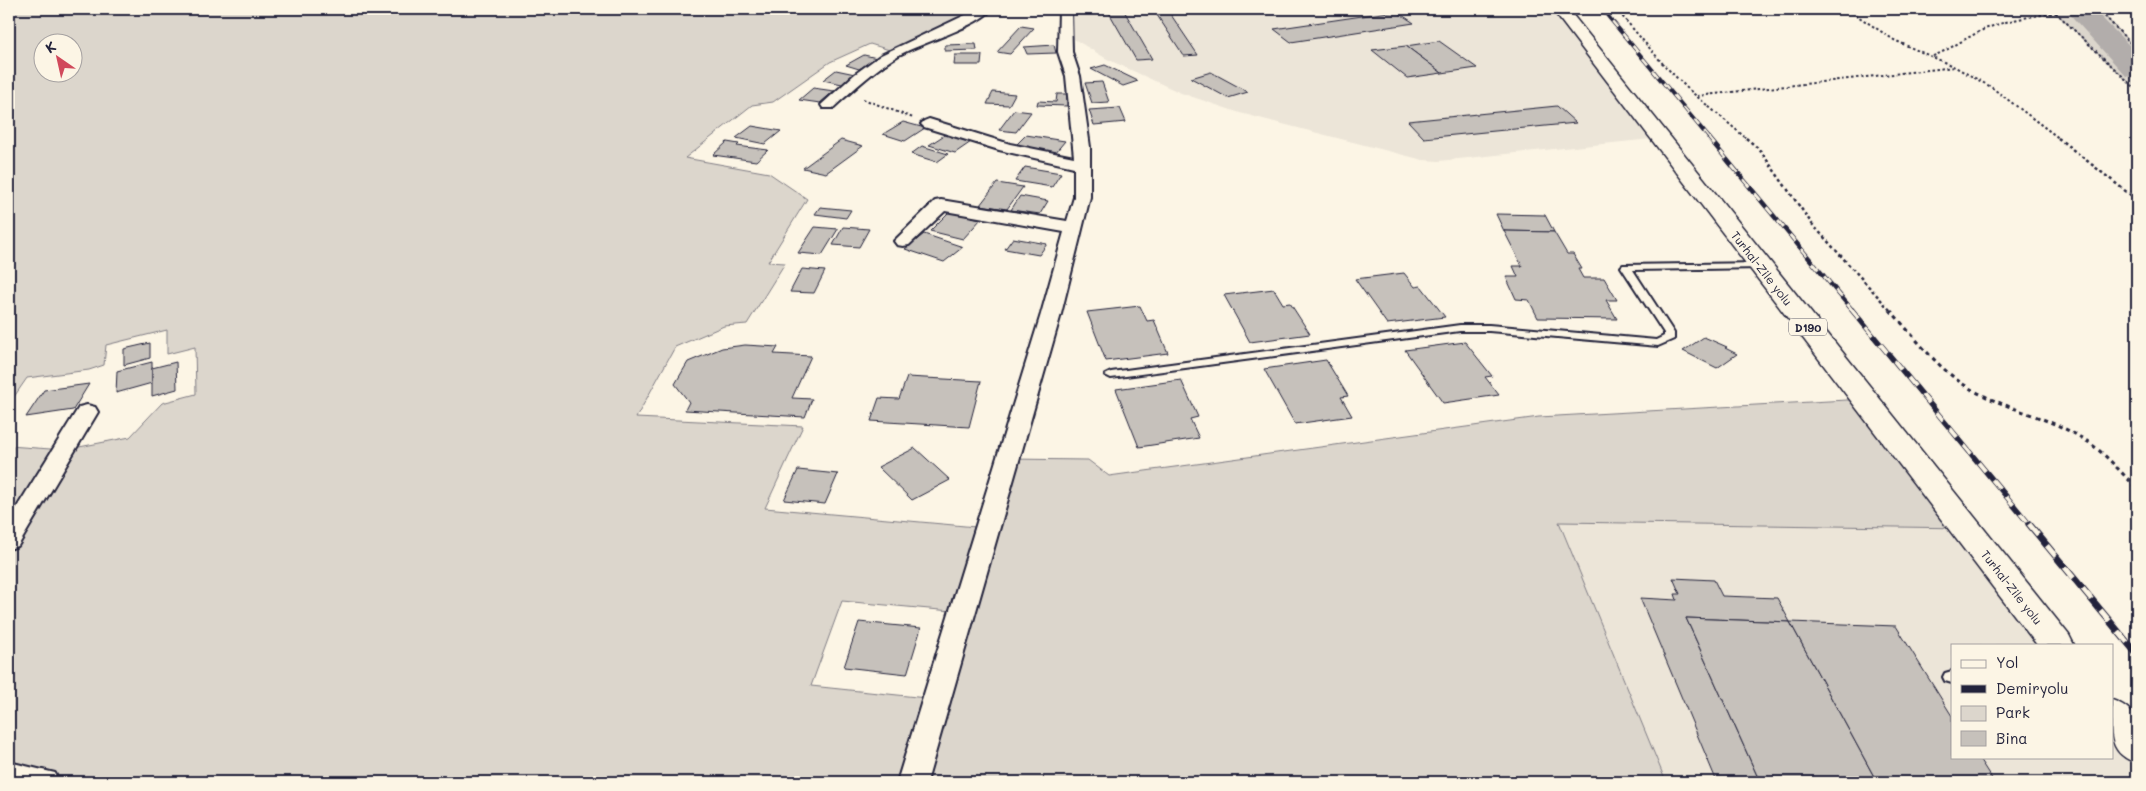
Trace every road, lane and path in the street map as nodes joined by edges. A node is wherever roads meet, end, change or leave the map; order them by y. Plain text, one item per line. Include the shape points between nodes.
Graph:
1 (986, 9) edge
2 (1064, 9) edge
3 (1560, 9) edge
4 (1616, 9) edge
5 (1847, 9) edge
6 (2052, 9) edge
7 (2098, 9) edge
8 (2056, 13) junction
9 (2137, 50) edge
10 (1932, 56) junction
11 (1955, 67) junction
12 (2137, 90) edge
13 (844, 91) junction
14 (1697, 96) junction
15 (828, 105) dead end
16 (929, 124) joint
17 (1082, 163) junction
18 (2137, 200) edge
19 (1074, 228) junction
20 (902, 241) dead end
21 (1761, 266) junction
22 (1111, 374) dead end
23 (87, 412) dead end
24 (2137, 488) edge
25 (9, 540) edge
26 (2056, 644) edge
27 (2114, 718) edge
28 (2137, 747) edge
29 (9, 775) edge
30 (44, 782) edge
31 (912, 782) edge

1 - 13 street via 896,52
2 - 17 street via 1065,52 1077,101
3 - 21 main road, Turhal-Zile yolu / D190
4 - 14 path
5 - 10 path via 1894,40
6 - 8 path
7 - 9 path
8 - 10 path via 1997,25
8 - 12 path
10 - 11 path
11 - 14 path
11 - 18 path via 2017,105
13 - 15 street
13 - 16 path
14 - 24 path via 1759,149 1812,224 1936,360 1963,384 1984,397 2081,437
16 - 17 street via 1018,151
17 - 19 street via 1082,197
19 - 20 street via 941,205
19 - 31 street
21 - 22 lane via 1626,267 1669,333 1670,337 1658,343 1460,328
21 - 26 main road, Turhal-Zile yolu / D190
23 - 25 street
27 - 28 main road
29 - 30 street

